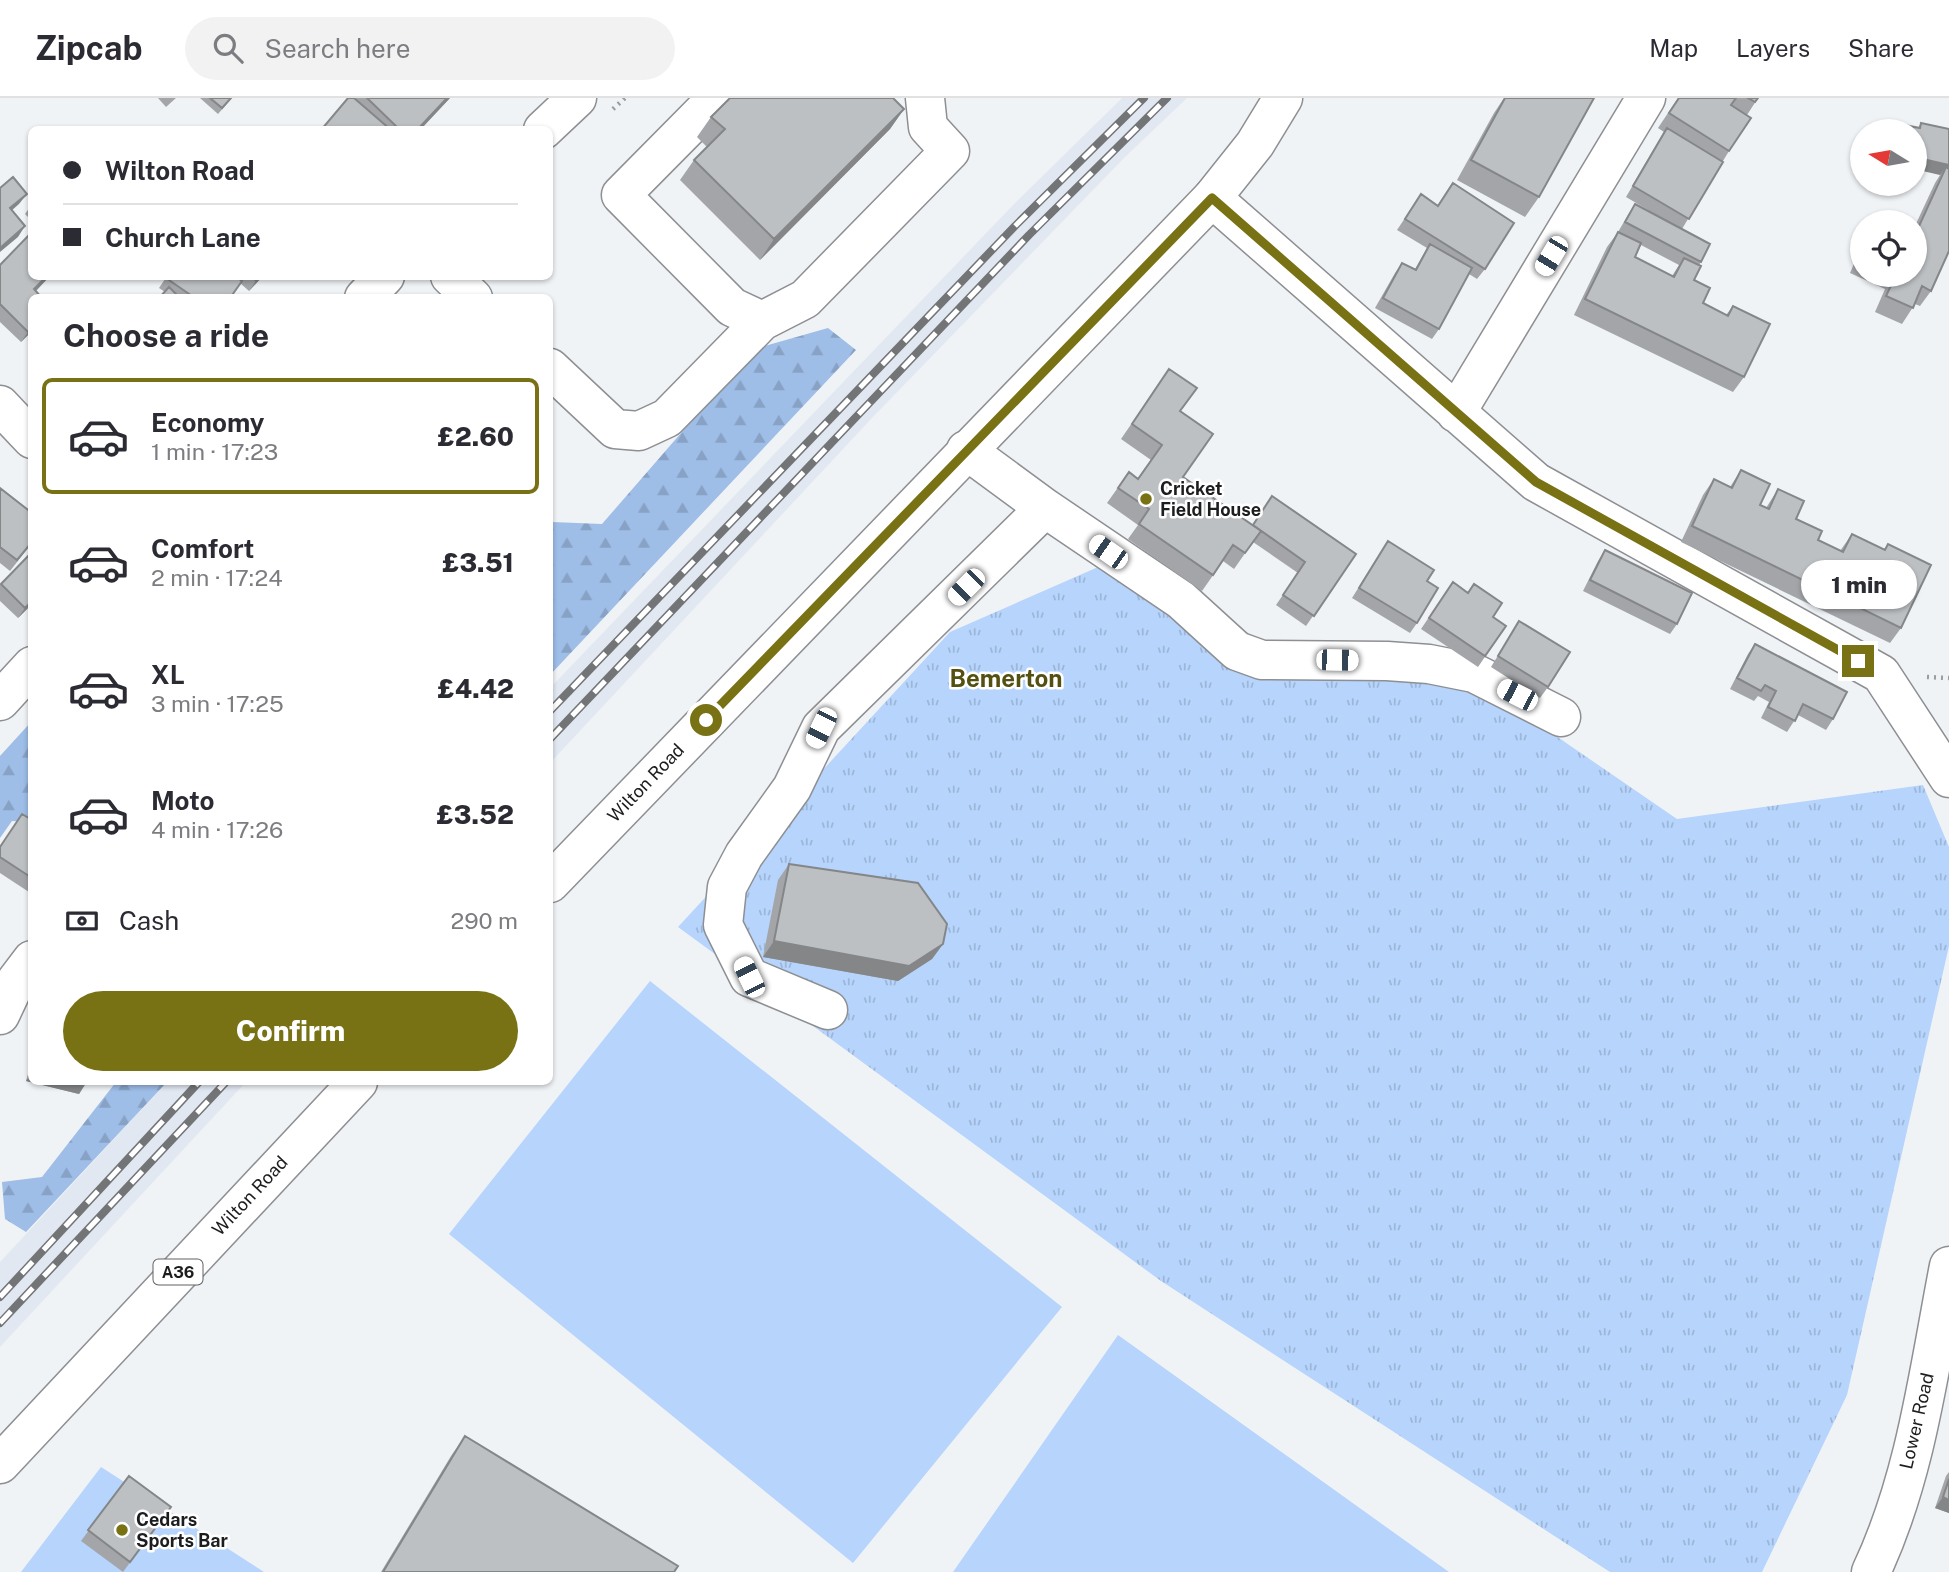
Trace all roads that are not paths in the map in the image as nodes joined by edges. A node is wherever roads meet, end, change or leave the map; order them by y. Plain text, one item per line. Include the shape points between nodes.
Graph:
1 (577, 98) edge
2 (717, 98) edge
3 (925, 98) edge
4 (1283, 98) edge
5 (1646, 98) edge
6 (547, 126) edge
7 (1212, 198) junction
8 (381, 280) edge
9 (454, 280) edge
10 (368, 294) edge
11 (468, 294) edge
12 (762, 321) junction
13 (553, 371) edge
14 (0, 405) edge
15 (1456, 413) junction
16 (28, 435) edge
17 (966, 450) junction
18 (1045, 508) junction
19 (28, 670) edge
20 (0, 701) edge
21 (1562, 718) dead end
22 (1949, 778) edge
23 (553, 880) edge
24 (28, 965) edge
25 (828, 1010) dead end
26 (0, 1015) edge
27 (355, 1085) edge
28 (1949, 1266) edge
29 (0, 1464) edge
30 (1871, 1572) edge

1 - 6 main road
2 - 12 main road via 621,195 732,307
3 - 12 main road via 928,127 950,151 805,299
4 - 7 main road, Wilton Road via 1255,144
5 - 15 main road
7 - 15 main road
7 - 17 main road, Wilton Road
8 - 10 main road
9 - 11 main road
12 - 13 main road via 667,418 639,431 615,429
14 - 16 main road
15 - 22 main road via 1536,482 1881,674
17 - 18 main road
17 - 23 main road, Wilton Road
18 - 21 main road via 1181,600 1237,650 1262,660 1387,661 1474,673
18 - 25 main road via 821,728 792,788 727,887 723,925 749,977
19 - 20 main road
24 - 26 main road
27 - 29 main road, Wilton Road / A36
28 - 30 main road, Lower Road via 1917,1435 1888,1538

